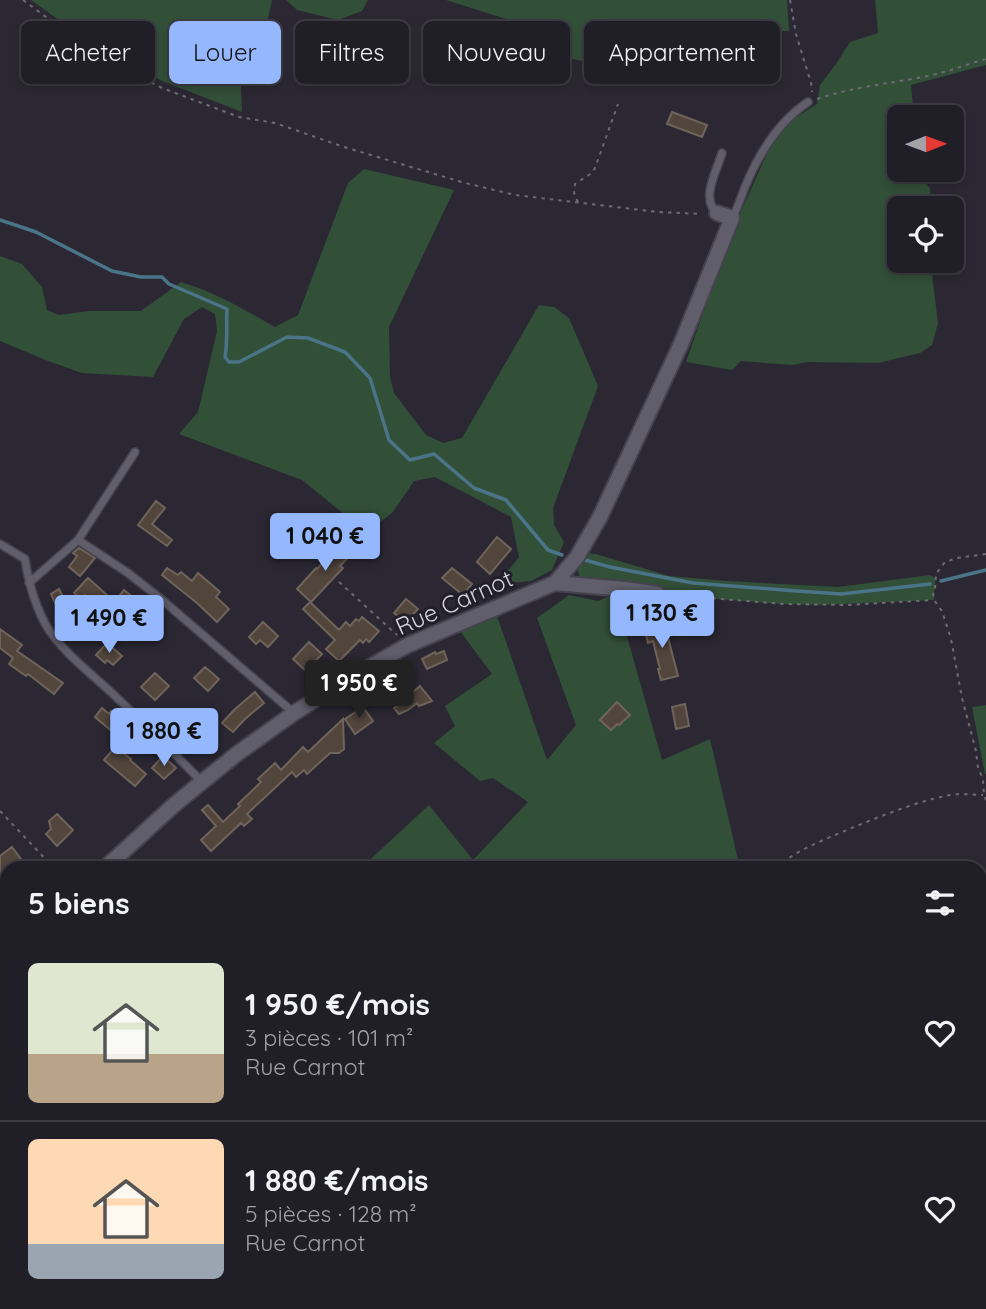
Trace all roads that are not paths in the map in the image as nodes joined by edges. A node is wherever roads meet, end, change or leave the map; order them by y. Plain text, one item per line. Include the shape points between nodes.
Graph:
1 (808, 102) road end
2 (722, 153) dead end
3 (717, 213) joint
4 (732, 218) junction
5 (135, 452) dead end
6 (78, 540) junction
7 (0, 544) edge
8 (29, 583) junction
9 (555, 583) junction
10 (658, 594) road end
11 (294, 713) junction
12 (202, 782) junction
13 (113, 861) edge

1 - 4 lane via 769,140
2 - 3 lane via 709,197
3 - 4 street
4 - 9 street via 681,344 600,517 577,557
5 - 6 lane
6 - 8 lane
6 - 11 lane via 161,599
7 - 8 lane via 25,559
8 - 12 lane via 35,603 63,647
9 - 10 street
9 - 11 street, Rue Carnot via 408,645
11 - 12 street, Rue Carnot
12 - 13 street, Rue Carnot

